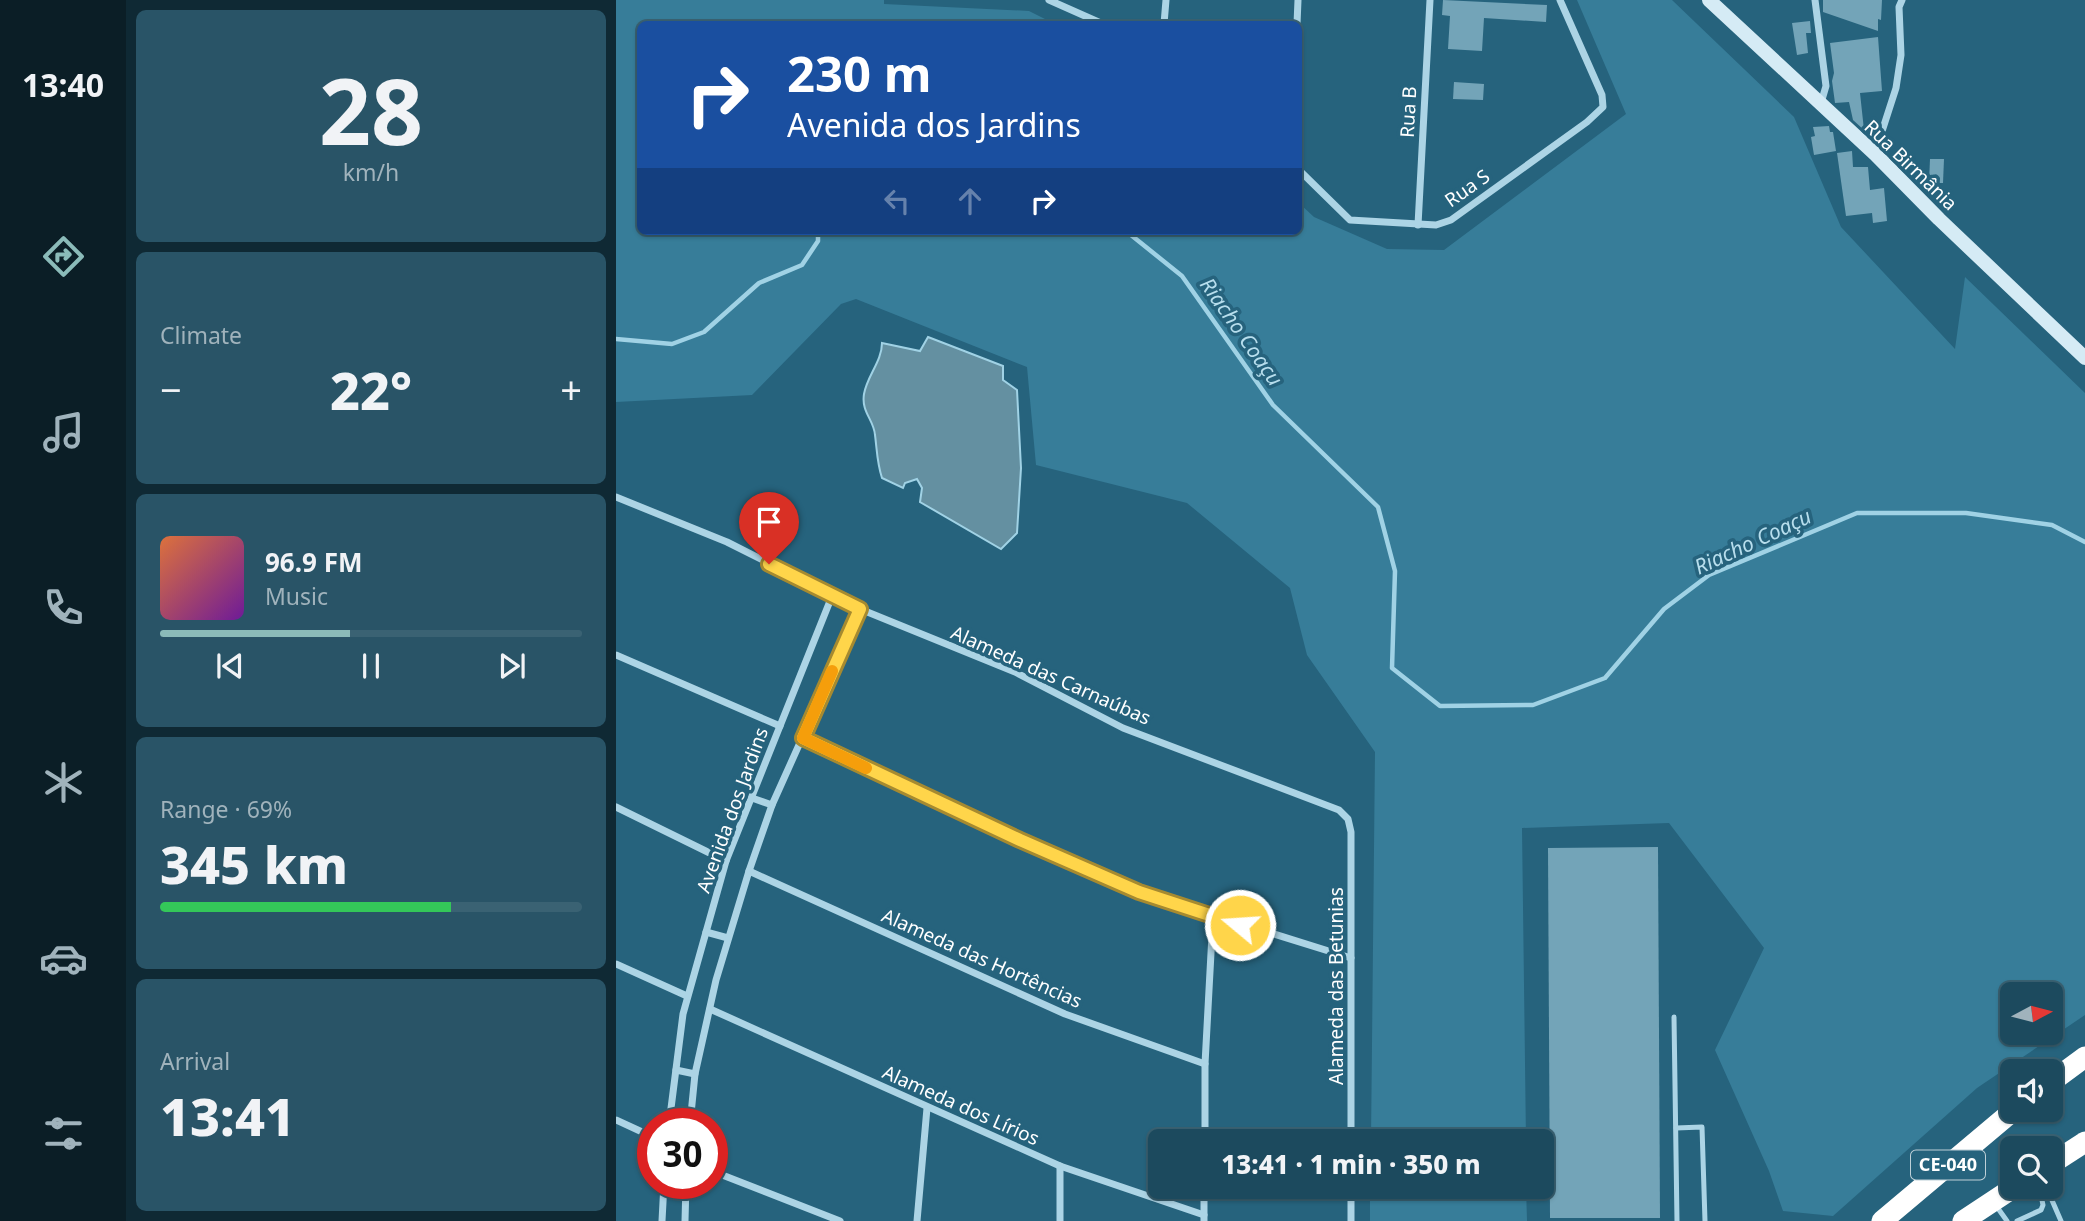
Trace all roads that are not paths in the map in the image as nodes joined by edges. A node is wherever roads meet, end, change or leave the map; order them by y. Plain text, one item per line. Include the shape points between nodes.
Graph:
1 (1049, 0) edge
2 (1166, 0) edge
3 (1298, 0) edge
4 (1430, 0) edge
5 (1560, 0) edge
6 (1709, 0) edge
7 (1815, 0) edge
8 (1902, 0) edge
9 (1096, 21) edge
10 (1164, 21) edge
11 (1297, 21) edge
12 (1820, 104) junction
13 (1875, 154) junction
14 (1302, 173) edge
15 (1418, 225) junction
16 (2085, 358) edge
17 (616, 497) edge
18 (832, 596) junction
19 (860, 609) junction
20 (616, 655) edge
21 (780, 726) junction
22 (803, 738) junction
23 (751, 798) junction
24 (772, 805) junction
25 (616, 807) edge
26 (1351, 832) joint
27 (726, 861) junction
28 (750, 871) junction
29 (1213, 916) junction
30 (706, 932) junction
31 (728, 938) junction
32 (1352, 958) junction
33 (616, 964) edge
34 (687, 996) junction
35 (710, 1009) junction
36 (1674, 1017) dead end
37 (2085, 1057) edge
38 (1205, 1064) junction
39 (676, 1070) junction
40 (2063, 1073) edge
41 (695, 1074) junction
42 (671, 1108) edge
43 (692, 1108) edge
44 (927, 1108) junction
45 (616, 1121) edge
46 (2000, 1122) edge
47 (1676, 1128) junction
48 (1205, 1129) edge
49 (1351, 1129) edge
50 (637, 1130) edge
51 (2079, 1148) edge
52 (2063, 1157) edge
53 (1060, 1166) junction
54 (728, 1177) edge
55 (663, 1199) edge
56 (686, 1199) edge
57 (1204, 1199) edge
58 (1351, 1199) edge
59 (2042, 1199) edge
60 (2051, 1199) edge
61 (1996, 1211) edge
62 (1204, 1218) edge
63 (1970, 1219) edge
64 (662, 1221) edge
65 (685, 1221) edge
66 (840, 1221) edge
67 (917, 1221) edge
68 (1060, 1221) edge
69 (1351, 1221) edge
70 (1677, 1221) edge
71 (1704, 1221) edge
72 (1882, 1221) edge
73 (2007, 1221) edge
74 (2017, 1221) edge
75 (2061, 1221) edge

1 - 9 street
2 - 10 street
3 - 11 street
4 - 15 street, Rua B
5 - 15 street, Rua S via 1604,102 1597,115 1451,220
6 - 12 street, Rua Birmânia
7 - 12 street via 1826,86
8 - 13 street via 1896,88
12 - 13 street, Rua Birmânia
13 - 16 street, Rua Birmânia
14 - 15 street, Rua S via 1350,220
17 - 18 street, Alameda das Carnaúbas via 727,542
18 - 19 street, Alameda das Carnaúbas
18 - 21 street, Avenida dos Jardins
19 - 22 street, Avenida dos Jardins
19 - 26 street, Alameda das Carnaúbas via 1015,672 1123,728 1328,805 1345,815
20 - 21 street
21 - 23 street, Avenida dos Jardins
22 - 24 street, Avenida dos Jardins
22 - 29 street via 1139,892
23 - 24 street
23 - 27 street, Avenida dos Jardins
24 - 28 street, Avenida dos Jardins
25 - 27 street
26 - 32 street, Alameda das Betunias
27 - 30 street, Avenida dos Jardins
28 - 31 street, Avenida dos Jardins
28 - 38 street, Alameda das Hortências via 1065,1014
29 - 32 street
29 - 38 street
30 - 31 street
30 - 34 street, Avenida dos Jardins
31 - 35 street, Avenida dos Jardins
32 - 49 street, Alameda das Betunias
33 - 34 street
34 - 39 street, Avenida dos Jardins
35 - 41 street, Avenida dos Jardins
35 - 44 street, Alameda dos Lírios
36 - 47 lane
37 - 40 highway
38 - 48 street
39 - 41 street
39 - 42 street, Avenida dos Jardins
41 - 43 street, Avenida dos Jardins
44 - 53 street, Alameda dos Lírios
44 - 67 street
45 - 50 street
46 - 72 highway, CE-040
47 - 70 lane
47 - 71 lane via 1702,1127
51 - 52 highway
53 - 62 street, Alameda dos Lírios
53 - 68 street
54 - 66 street
55 - 64 street
56 - 65 street
57 - 62 street
58 - 69 street
59 - 74 lane via 2041,1210
60 - 75 lane
61 - 63 highway, CE-040
61 - 73 lane

